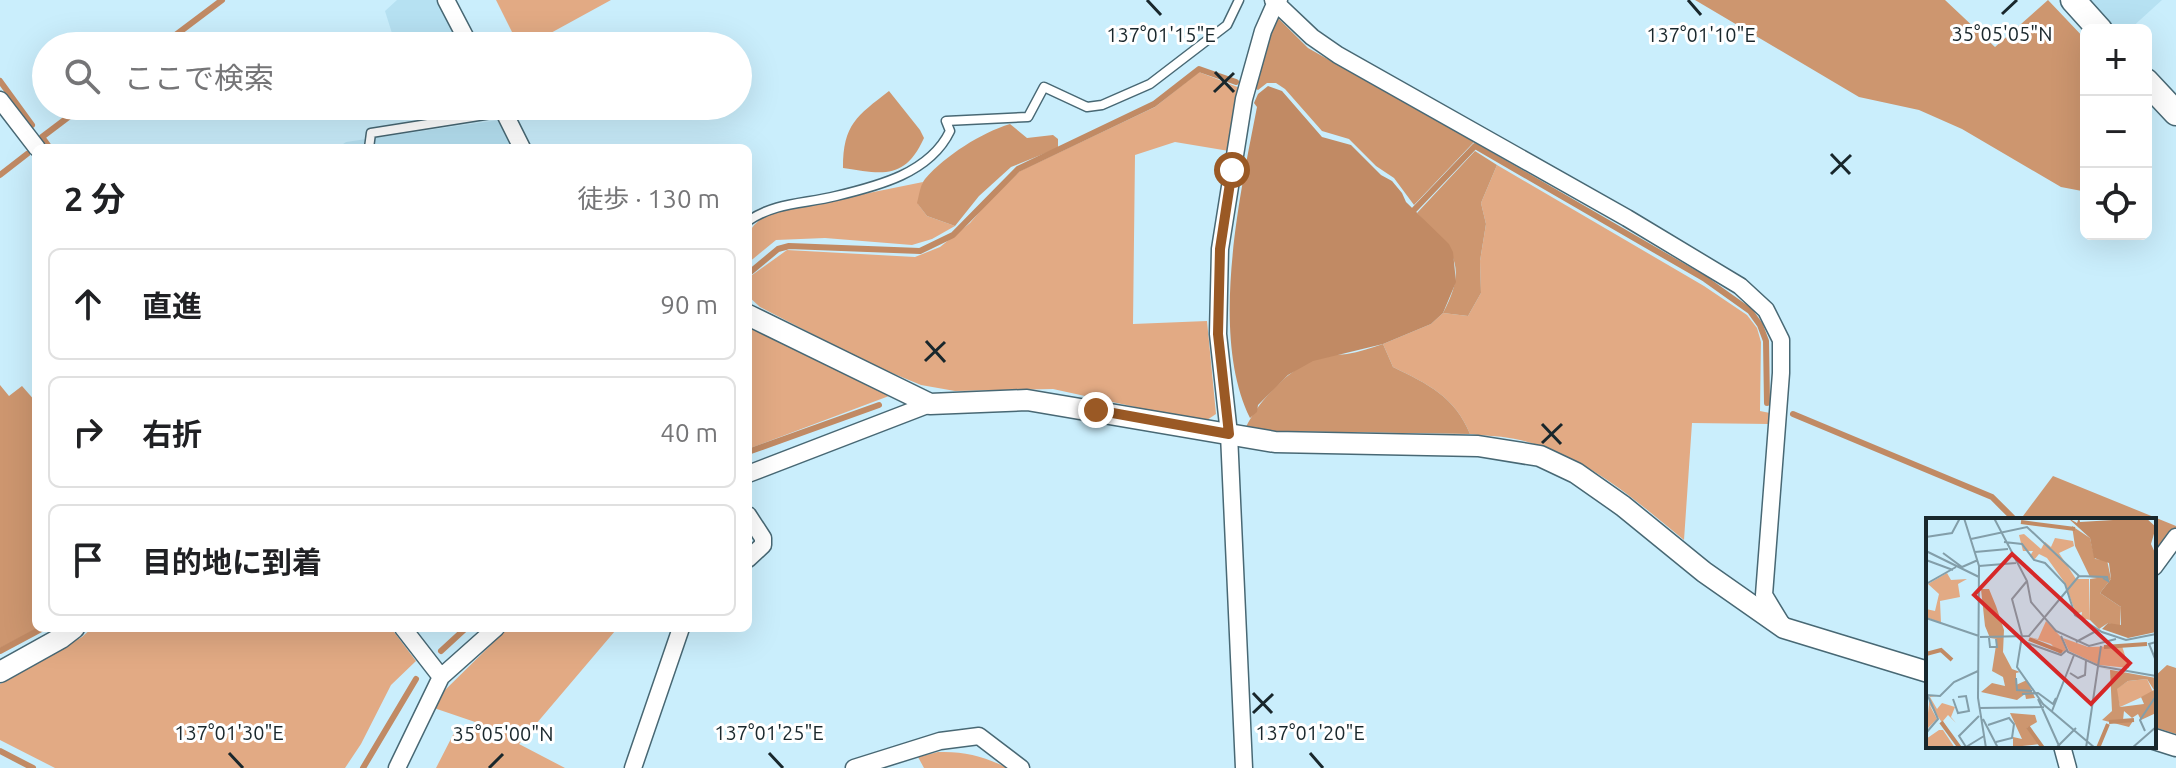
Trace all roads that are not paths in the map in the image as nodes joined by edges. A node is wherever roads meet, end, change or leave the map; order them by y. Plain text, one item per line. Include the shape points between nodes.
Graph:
1 (446, 0) edge
2 (1239, 0) edge
3 (2073, 0) edge
4 (1276, 1) edge
5 (2095, 24) edge
6 (463, 32) edge
7 (2152, 87) edge
8 (0, 100) edge
9 (2176, 113) edge
10 (442, 120) edge
11 (508, 120) edge
12 (34, 144) edge
13 (370, 144) edge
14 (520, 144) edge
15 (752, 218) edge
16 (752, 317) edge
17 (930, 404) junction
18 (1229, 434) junction
19 (752, 472) edge
20 (752, 521) edge
21 (2176, 537) edge
22 (752, 555) edge
23 (2156, 564) edge
24 (1784, 628) junction
25 (69, 632) edge
26 (406, 632) edge
27 (492, 632) edge
28 (680, 632) edge
29 (1926, 671) edge
30 (0, 672) edge
31 (441, 677) junction
32 (2156, 740) edge
33 (2176, 746) edge
34 (2063, 748) edge
35 (397, 768) edge
36 (633, 768) edge
37 (854, 768) edge
38 (1021, 768) edge
39 (1244, 768) edge
40 (2068, 768) edge

1 - 6 street
2 - 15 lane via 1227,25 1150,84 1126,95 1087,107 1044,87 1028,117 946,121 950,131 944,145 925,163 890,180 834,197 789,203
3 - 5 main road
4 - 18 street via 1244,99 1220,249 1218,334
4 - 24 street via 1338,55 1627,218 1740,286 1766,310 1781,340 1781,373 1764,595
7 - 9 main road
8 - 12 street
10 - 13 lane via 371,133
11 - 14 street
16 - 17 street
17 - 18 street via 1027,400
17 - 19 street
18 - 24 street via 1275,442 1478,446 1540,456 1576,473 1623,506
18 - 39 street
20 - 22 street via 763,538
21 - 23 street
24 - 29 street
25 - 30 street
26 - 31 street
27 - 31 street
28 - 36 street
31 - 35 street
32 - 33 street
34 - 40 street
37 - 38 street via 940,741 979,736

